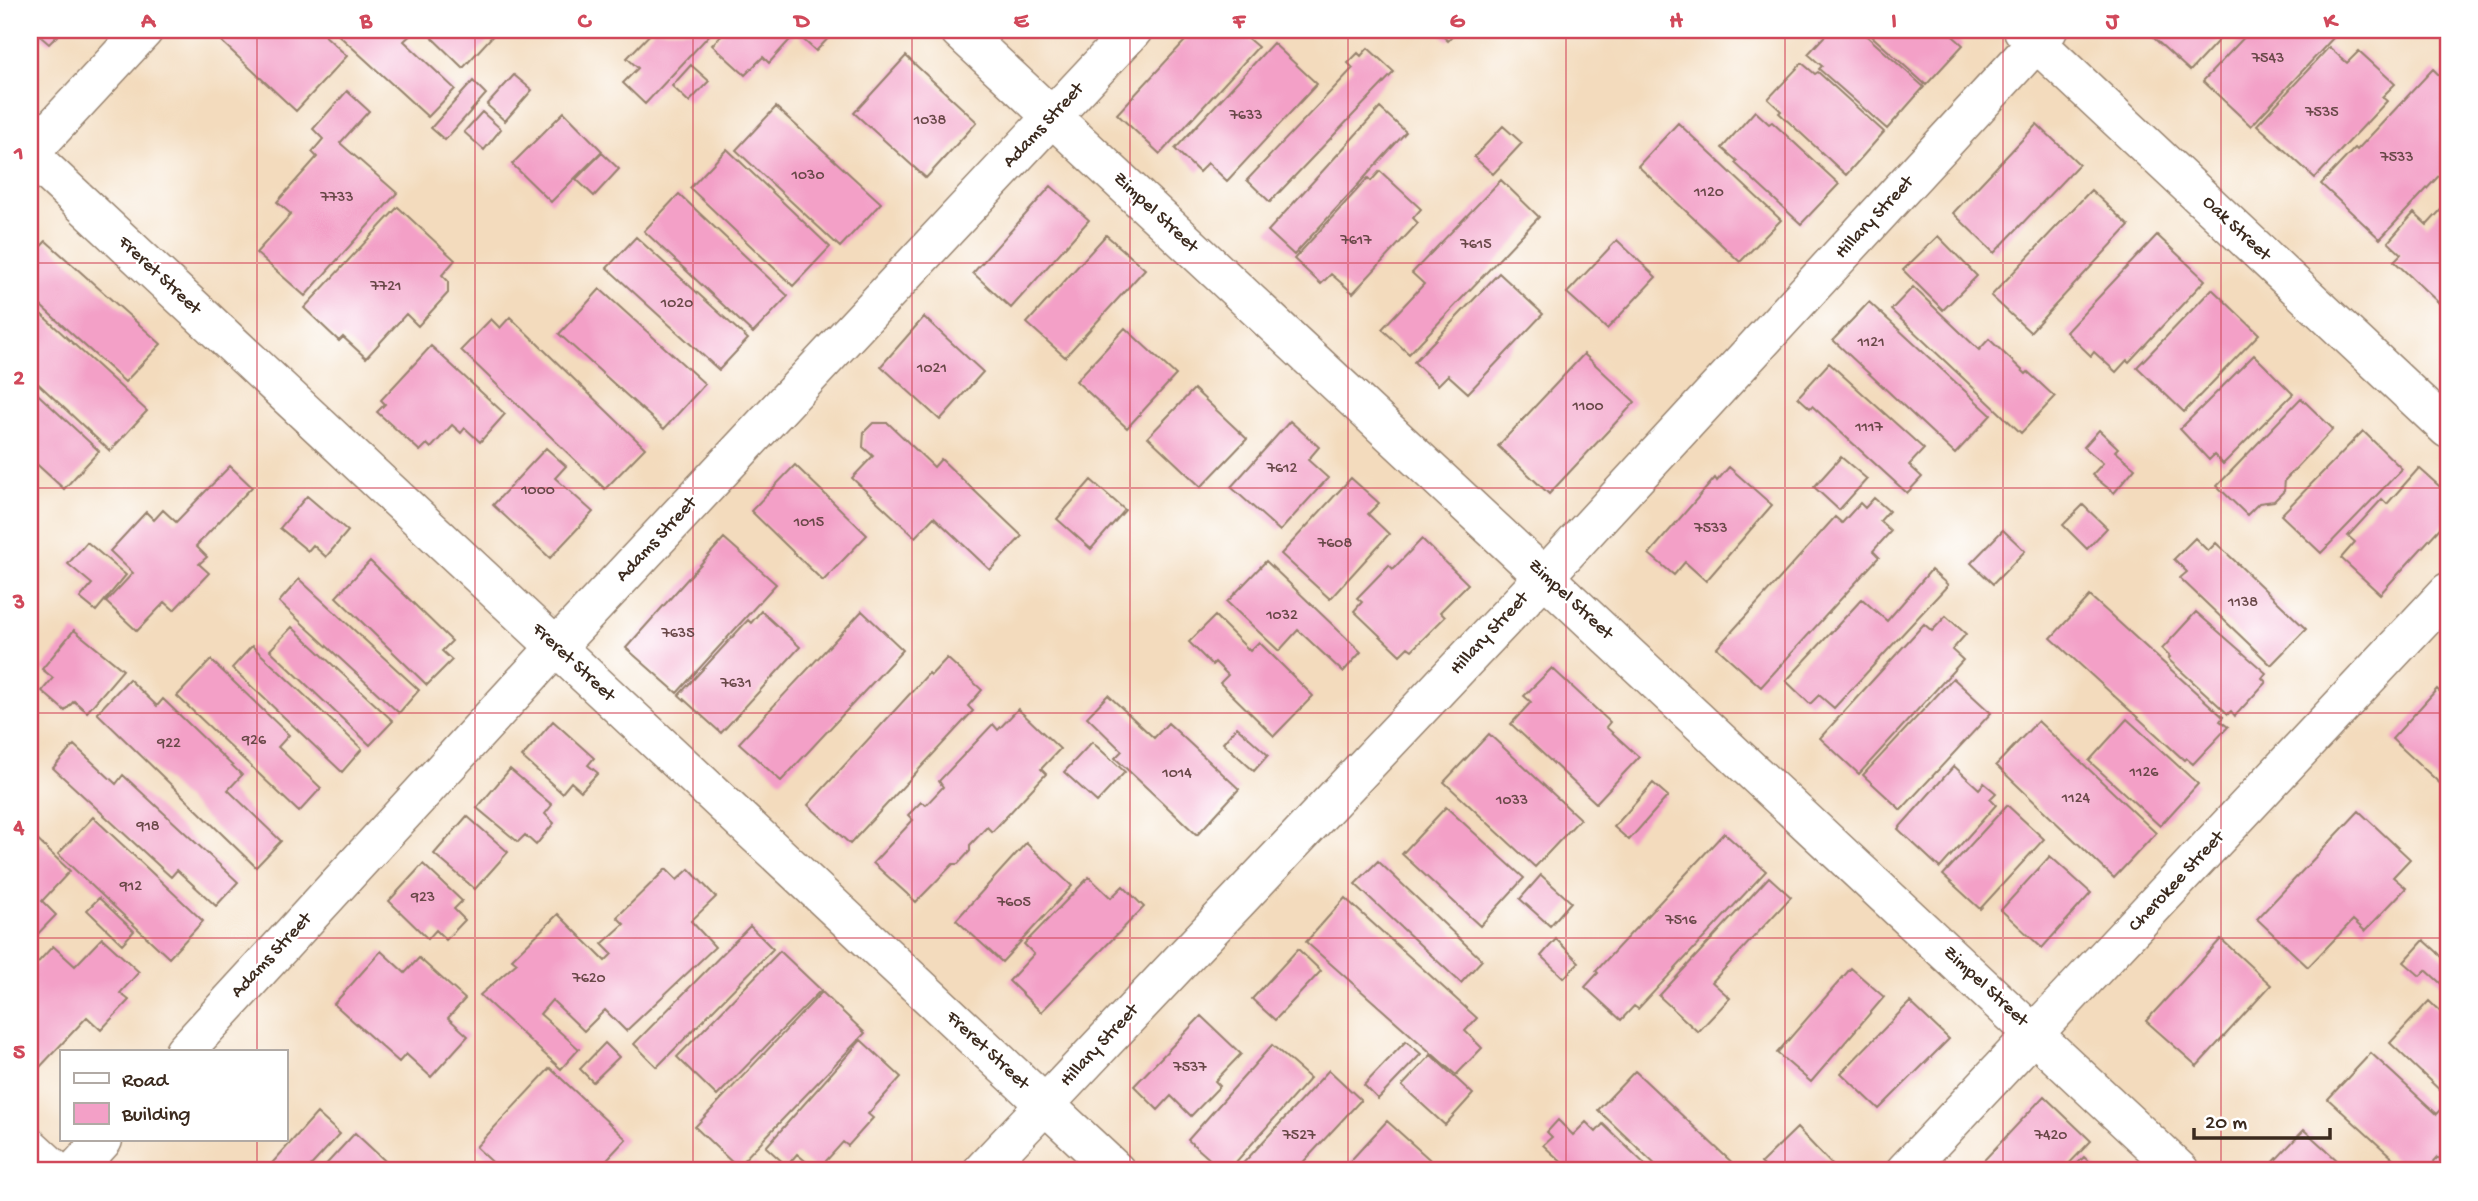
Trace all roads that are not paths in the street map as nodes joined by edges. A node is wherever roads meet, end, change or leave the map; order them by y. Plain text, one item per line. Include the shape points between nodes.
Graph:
1 (144, 30) edge
2 (959, 30) edge
3 (1133, 30) edge
4 (2036, 34) edge
5 (1052, 117) junction
6 (30, 154) edge
7 (2448, 429) edge
8 (1545, 576) junction
9 (2448, 592) edge
10 (556, 647) junction
11 (2034, 1033) junction
12 (186, 1050) edge
13 (1044, 1105) junction
14 (101, 1142) edge
15 (30, 1147) edge
16 (56, 1171) edge
17 (75, 1171) edge
18 (982, 1171) edge
19 (1116, 1171) edge
20 (1905, 1171) edge
21 (2180, 1171) edge

1 - 6 street
2 - 5 street, Zimpel Street
3 - 5 street, Adams Street
4 - 7 street, Oak Street
4 - 8 street, Hillary Street
5 - 8 street, Zimpel Street
5 - 10 street, Adams Street
6 - 10 street, Freret Street
8 - 11 street, Zimpel Street
8 - 13 street, Hillary Street
9 - 11 street, Cherokee Street
10 - 12 street, Adams Street
10 - 13 street, Freret Street
11 - 20 street, Cherokee Street
11 - 21 street, Zimpel Street
13 - 18 street, Hillary Street
13 - 19 street, Freret Street
14 - 17 street
15 - 16 street

